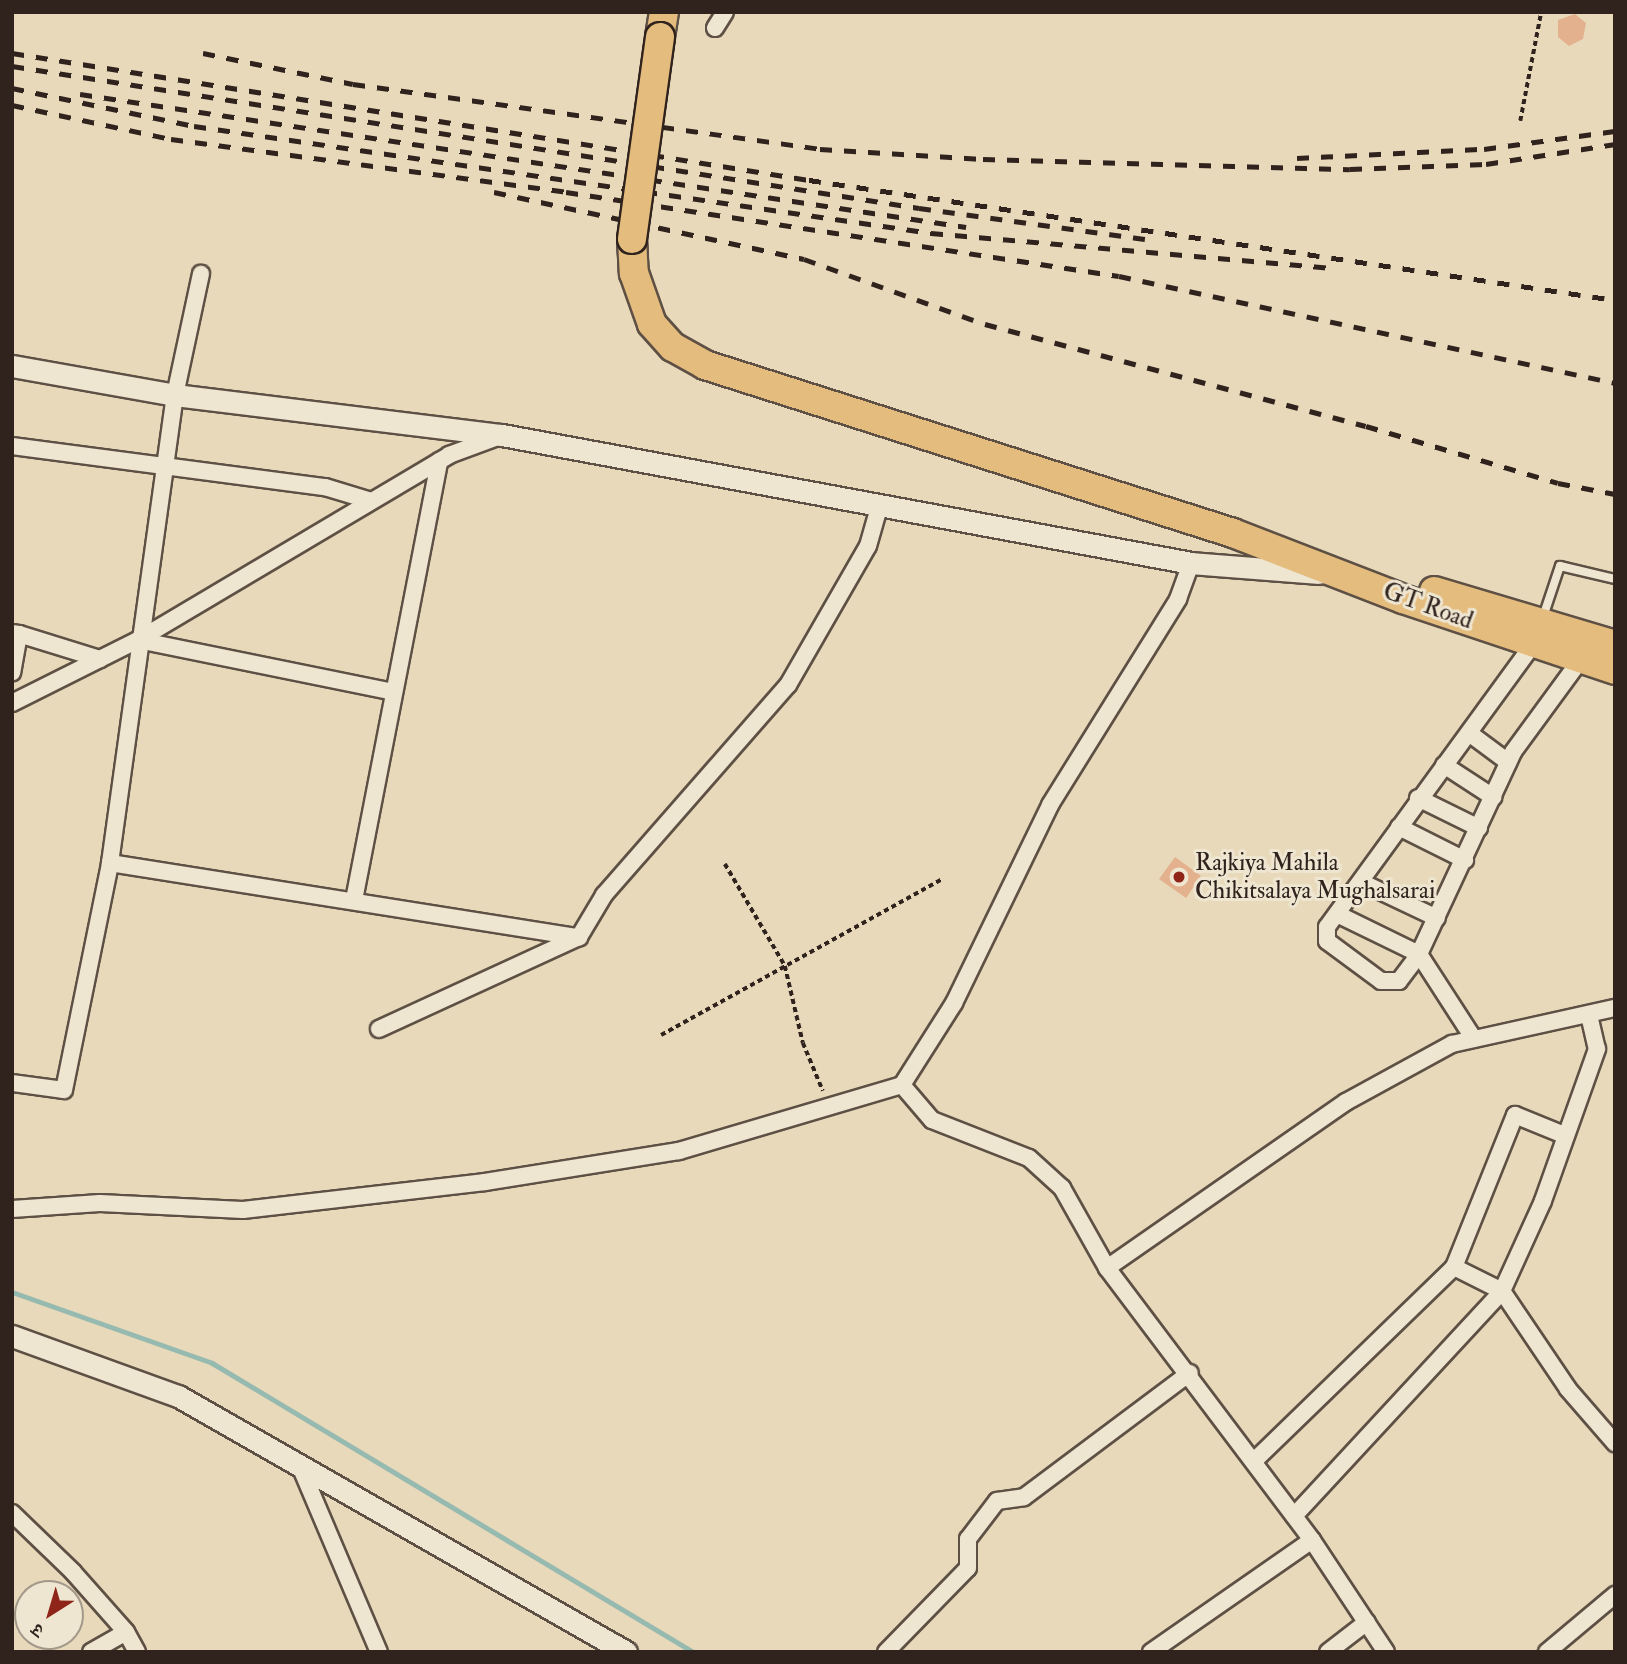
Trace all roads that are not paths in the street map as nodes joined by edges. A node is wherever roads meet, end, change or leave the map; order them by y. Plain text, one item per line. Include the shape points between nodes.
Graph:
1 (725, 12) edge
2 (662, 25) edge
3 (715, 28) dead end
4 (201, 274) dead end
5 (12, 366) edge
6 (175, 395) junction
7 (502, 435) junction
8 (12, 446) edge
9 (439, 461) junction
10 (164, 468) junction
11 (371, 501) junction
12 (880, 504) junction
13 (1191, 563) junction
14 (1354, 578) junction
15 (1615, 579) edge
16 (1537, 633) junction
17 (15, 634) edge
18 (138, 640) junction
19 (1615, 645) edge
20 (100, 659) junction
21 (1581, 659) junction
22 (1615, 670) edge
23 (12, 672) edge
24 (394, 692) junction
25 (12, 704) edge
26 (1469, 733) junction
27 (1508, 762) junction
28 (1444, 765) junction
29 (1493, 797) junction
30 (1418, 798) junction
31 (1399, 827) junction
32 (1479, 828) junction
33 (1465, 860) junction
34 (110, 863) junction
35 (1361, 881) junction
36 (354, 900) junction
37 (1338, 914) junction
38 (1437, 918) junction
39 (579, 937) junction
40 (1419, 954) junction
41 (1615, 1007) edge
42 (1589, 1015) junction
43 (379, 1029) dead end
44 (1474, 1039) junction
45 (12, 1083) edge
46 (902, 1085) junction
47 (1564, 1135) junction
48 (12, 1209) edge
49 (1454, 1267) junction
50 (1107, 1268) junction
51 (1502, 1291) junction
52 (12, 1336) edge
53 (1190, 1373) junction
54 (1615, 1443) edge
55 (1254, 1461) junction
56 (300, 1466) junction
57 (12, 1513) edge
58 (1294, 1516) junction
59 (1312, 1540) junction
60 (1615, 1595) edge
61 (1367, 1622) junction
62 (126, 1632) junction
63 (91, 1652) edge
64 (137, 1652) edge
65 (379, 1652) edge
66 (626, 1652) edge
67 (886, 1652) edge
68 (1151, 1652) edge
69 (1328, 1652) edge
70 (1387, 1652) edge
71 (1547, 1652) edge

1 - 3 street
2 - 14 highway, GT Road, bridge via 632,239 634,273 652,324 673,347 705,365 1233,533
4 - 6 street
5 - 6 street
6 - 7 street
6 - 10 street
7 - 9 street
7 - 12 street
8 - 10 street
9 - 11 street
9 - 24 street
10 - 11 street via 326,487
10 - 18 street
11 - 18 street
12 - 13 street
12 - 39 street via 868,546 788,685 604,895
13 - 14 street
13 - 46 street via 1178,599 1050,805 954,1003
14 - 16 highway, GT Road via 1403,600
15 - 16 lane via 1560,566
16 - 19 highway, GT Road
16 - 21 highway, GT Road
16 - 26 street
17 - 20 street
17 - 23 street
18 - 20 street
18 - 24 street
18 - 34 street
20 - 25 street
21 - 22 highway, GT Road
21 - 27 street
24 - 36 street
26 - 27 street
26 - 28 street
27 - 29 street
28 - 29 street
28 - 30 street
29 - 32 street
30 - 31 street
30 - 32 street
31 - 33 street
31 - 35 street
32 - 33 street
33 - 38 street
34 - 36 street
34 - 45 street via 64,1090
35 - 37 street
35 - 38 street
36 - 39 street
37 - 40 street
37 - 40 street via 1327,927 1327,941 1381,981 1399,981
38 - 40 street
39 - 43 street
40 - 44 street
41 - 42 street
42 - 44 street
42 - 47 street via 1597,1049
44 - 50 street via 1452,1044 1346,1102
46 - 48 street via 679,1151 485,1182 243,1210 100,1203
46 - 50 street via 932,1120 1029,1158 1062,1188
47 - 49 street via 1515,1115
47 - 51 street via 1543,1201
49 - 51 street
49 - 55 street
50 - 53 street
51 - 54 street via 1568,1389
51 - 58 street
52 - 56 street via 178,1396
53 - 55 street
53 - 67 street via 1024,1497 997,1501 968,1539 968,1568
55 - 58 street
56 - 65 street
56 - 66 street
57 - 62 street
58 - 59 street
59 - 61 street
59 - 68 street
60 - 71 street
61 - 69 street
61 - 70 street
62 - 63 street
62 - 64 street

